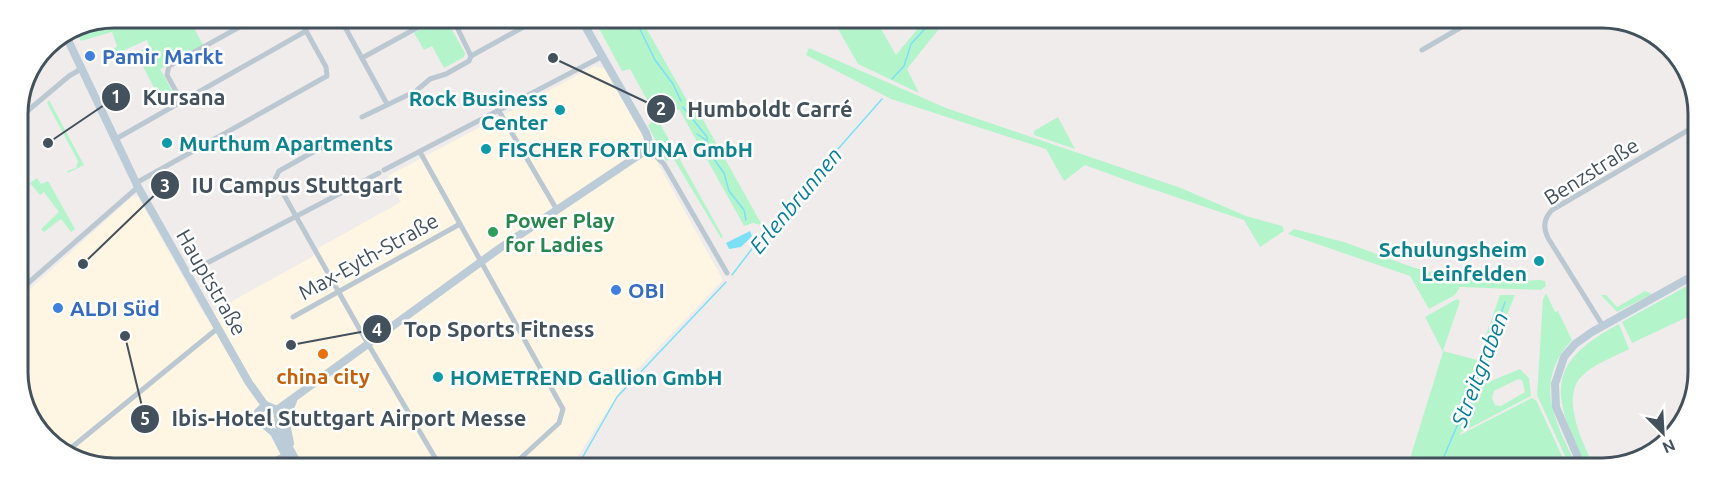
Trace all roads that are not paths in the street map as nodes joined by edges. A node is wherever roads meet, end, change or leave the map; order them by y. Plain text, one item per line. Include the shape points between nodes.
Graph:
1 (238, 28) edge
2 (304, 28) edge
3 (346, 28) edge
4 (417, 28) edge
5 (457, 28) edge
6 (522, 28) edge
7 (588, 28) edge
8 (1460, 28) edge
9 (306, 31) junction
10 (69, 42) edge
11 (1422, 50) dead end
12 (471, 56) junction
13 (603, 56) junction
14 (362, 58) junction
15 (81, 69) junction
16 (182, 102) junction
17 (387, 104) junction
18 (29, 110) edge
19 (499, 111) junction
20 (363, 117) dead end
21 (1688, 130) edge
22 (114, 140) junction
23 (324, 146) dead end
24 (647, 148) junction
25 (420, 152) junction
26 (137, 185) junction
27 (557, 210) junction
28 (297, 216) junction
29 (460, 224) junction
30 (481, 262) junction
31 (727, 273) dead end
32 (186, 274) junction
33 (1688, 279) edge
34 (28, 283) edge
35 (339, 292) junction
36 (293, 317) dead end
37 (1604, 326) junction
38 (218, 328) junction
39 (368, 344) junction
40 (296, 396) junction
41 (268, 407) junction
42 (277, 421) junction
43 (268, 426) junction
44 (72, 447) edge
45 (290, 458) edge
46 (291, 458) edge
47 (292, 458) edge
48 (435, 458) edge
49 (521, 458) edge
50 (1578, 458) edge

1 - 16 street via 169,66 167,75
2 - 9 street
3 - 14 street
4 - 14 street
5 - 12 street
6 - 12 street
7 - 13 main road
8 - 11 street
9 - 16 street
9 - 26 street via 328,71 324,79
10 - 15 main road, Hauptstraße
12 - 17 street via 469,61
13 - 19 street
13 - 24 main road via 646,133
14 - 17 street
15 - 18 street
15 - 22 main road, Hauptstraße
16 - 22 street
17 - 20 street
19 - 25 street
19 - 27 street
21 - 37 street, Benzstraße via 1552,210 1546,218 1548,238
22 - 26 main road, Hauptstraße
23 - 28 street via 275,176
24 - 27 main road
24 - 31 street via 664,164
25 - 28 street
25 - 29 street
26 - 32 main road, Hauptstraße
26 - 34 street
27 - 30 main road
28 - 32 street
28 - 35 street
29 - 30 street
29 - 35 street, Max-Eyth-Straße
30 - 39 main road
30 - 49 street via 563,409 559,423
32 - 38 main road, Hauptstraße
33 - 37 main road
35 - 36 street, Max-Eyth-Straße
35 - 39 street
37 - 50 main road via 1571,348 1555,384 1558,413
38 - 41 main road, Hauptstraße via 249,383
38 - 44 street
39 - 40 main road
39 - 48 street
40 - 41 main road
40 - 47 main road via 285,420
41 - 42 main road
41 - 43 main road via 259,420
42 - 43 main road
42 - 46 main road
43 - 45 main road

